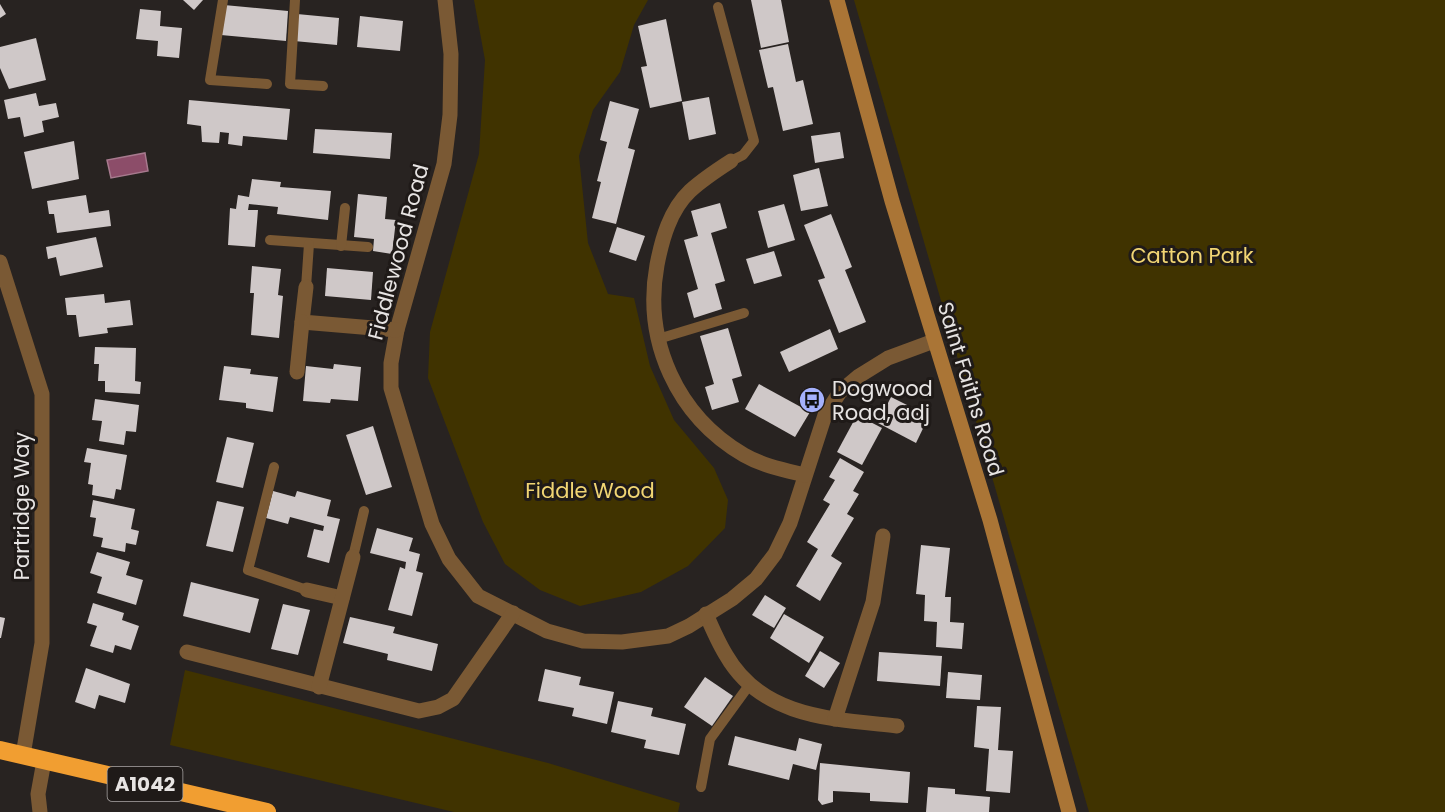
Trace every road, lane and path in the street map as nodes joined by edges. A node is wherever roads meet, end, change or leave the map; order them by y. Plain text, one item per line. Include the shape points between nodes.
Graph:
1 (223, 0) edge
2 (295, 0) edge
3 (445, 0) edge
4 (837, 0) edge
5 (718, 6) dead end
6 (267, 84) dead end
7 (324, 86) dead end
8 (731, 161) joint
9 (345, 208) dead end
10 (270, 240) dead end
11 (309, 244) junction
12 (341, 246) junction
13 (368, 247) dead end
14 (0, 262) edge
15 (306, 287) joint
16 (744, 313) dead end
17 (302, 322) junction
18 (397, 330) junction
19 (658, 339) junction
20 (934, 341) junction
21 (297, 372) dead end
22 (274, 467) dead end
23 (805, 475) junction
24 (364, 511) dead end
25 (883, 536) dead end
26 (353, 558) joint
27 (307, 590) joint
28 (342, 598) junction
29 (513, 613) junction
30 (706, 614) junction
31 (187, 652) dead end
32 (750, 684) junction
33 (319, 687) junction
34 (835, 719) junction
35 (897, 726) dead end
36 (0, 750) edge
37 (23, 755) junction
38 (44, 761) junction
39 (701, 787) dead end
40 (1063, 790) junction
41 (40, 812) edge
42 (267, 812) edge
43 (1058, 812) edge
44 (1069, 812) edge

1 - 6 lane via 210,80
2 - 7 lane via 290,84
3 - 18 street, Fiddlewood Road via 451,66 444,164
4 - 20 street, Saint Faiths Road
5 - 8 lane via 754,141 743,155
8 - 19 street via 690,192 671,217 653,286
9 - 12 lane
10 - 11 lane
11 - 12 lane
11 - 15 lane
12 - 13 lane
14 - 37 street, Partridge Way via 42,394 42,643
15 - 17 street
16 - 19 lane
17 - 18 street
17 - 21 street
18 - 29 street, Fiddlewood Road via 391,388 432,524 449,559 478,596
19 - 23 street via 676,388 694,415 711,431 745,456
20 - 23 street, Fiddlewood Road via 888,358 840,392 825,415
20 - 40 street, Saint Faiths Road via 990,520
22 - 27 lane via 248,570
23 - 30 street, Fiddlewood Road via 790,523 775,554 756,579
24 - 26 lane
25 - 34 street via 873,602
26 - 28 street
27 - 28 street
28 - 33 street
29 - 30 street, Fiddlewood Road via 547,632 583,641 622,642 668,636
29 - 33 street via 453,699 438,708 419,711
30 - 32 street via 726,657
31 - 33 street
32 - 34 street via 768,700 799,713
32 - 39 lane via 710,739
34 - 35 street
36 - 37 highway, A1042
37 - 38 highway, A1042
38 - 41 street via 38,794
38 - 42 highway, A1042
40 - 43 street, Saint Faiths Road
40 - 44 street, Saint Faiths Road

